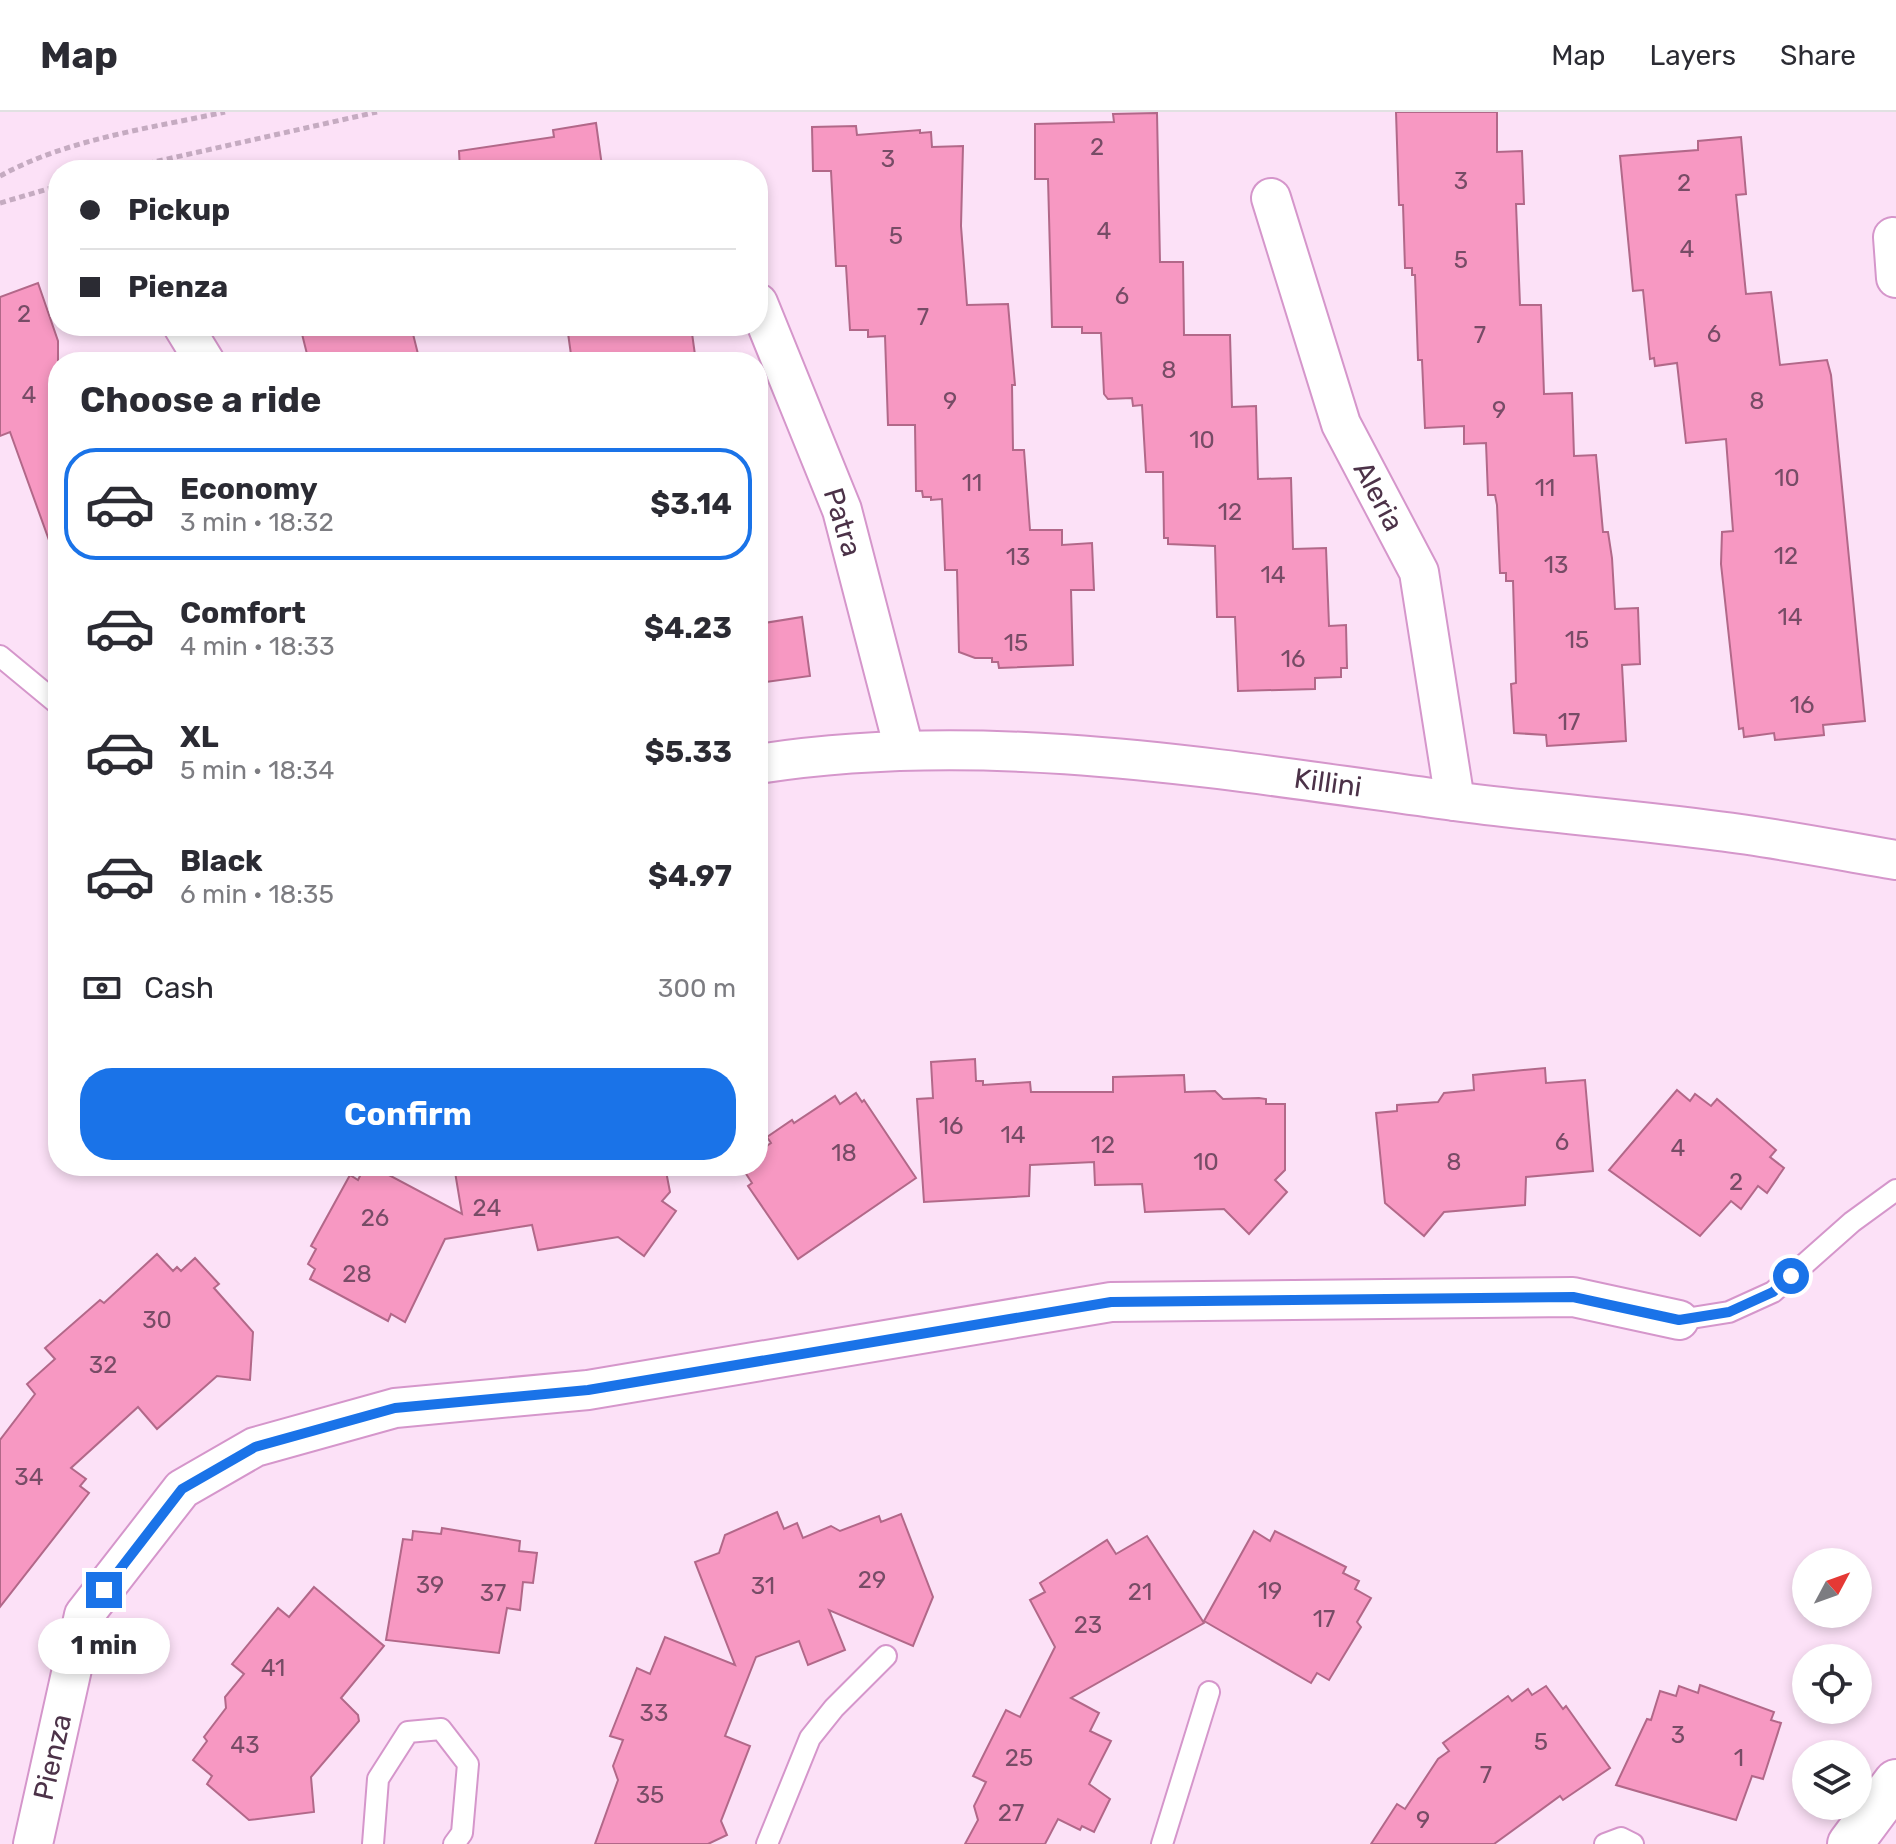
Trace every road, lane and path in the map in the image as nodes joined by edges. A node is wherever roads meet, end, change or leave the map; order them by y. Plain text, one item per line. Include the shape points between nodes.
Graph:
1 (225, 112) edge
2 (377, 112) edge
3 (163, 160) edge
4 (0, 176) edge
5 (48, 189) edge
6 (1271, 198) dead end
7 (0, 203) edge
8 (1893, 237) dead end
9 (1896, 278) edge
10 (768, 328) edge
11 (0, 656) edge
12 (48, 696) edge
13 (904, 749) junction
14 (768, 762) edge
15 (1455, 801) junction
16 (1896, 860) edge
17 (1896, 1190) edge
18 (1679, 1320) joint
19 (886, 1656) dead end
20 (1209, 1692) dead end
21 (1896, 1782) edge
22 (33, 1844) edge
23 (373, 1844) edge
24 (454, 1844) edge
25 (767, 1844) edge
26 (1162, 1844) edge
27 (1605, 1844) edge
28 (1633, 1844) edge
29 (1850, 1844) edge

1 - 4 path via 115,136
2 - 3 path
5 - 7 path
6 - 15 street, Aleria via 1341,424 1419,572
8 - 9 street
10 - 13 street, Patra via 842,510
11 - 12 lane
13 - 14 street, Killini
13 - 15 street, Killini via 1168,761
15 - 16 street, Killini via 1720,831
17 - 18 lane via 1773,1292 1729,1312
18 - 22 street, Pienza via 1573,1297 1111,1302 588,1390 395,1408 255,1447 182,1489 84,1615
19 - 25 lane via 810,1738
20 - 26 lane
21 - 29 street
23 - 24 lane via 378,1779 408,1732 441,1729 468,1764 462,1833
27 - 28 lane via 1621,1838

